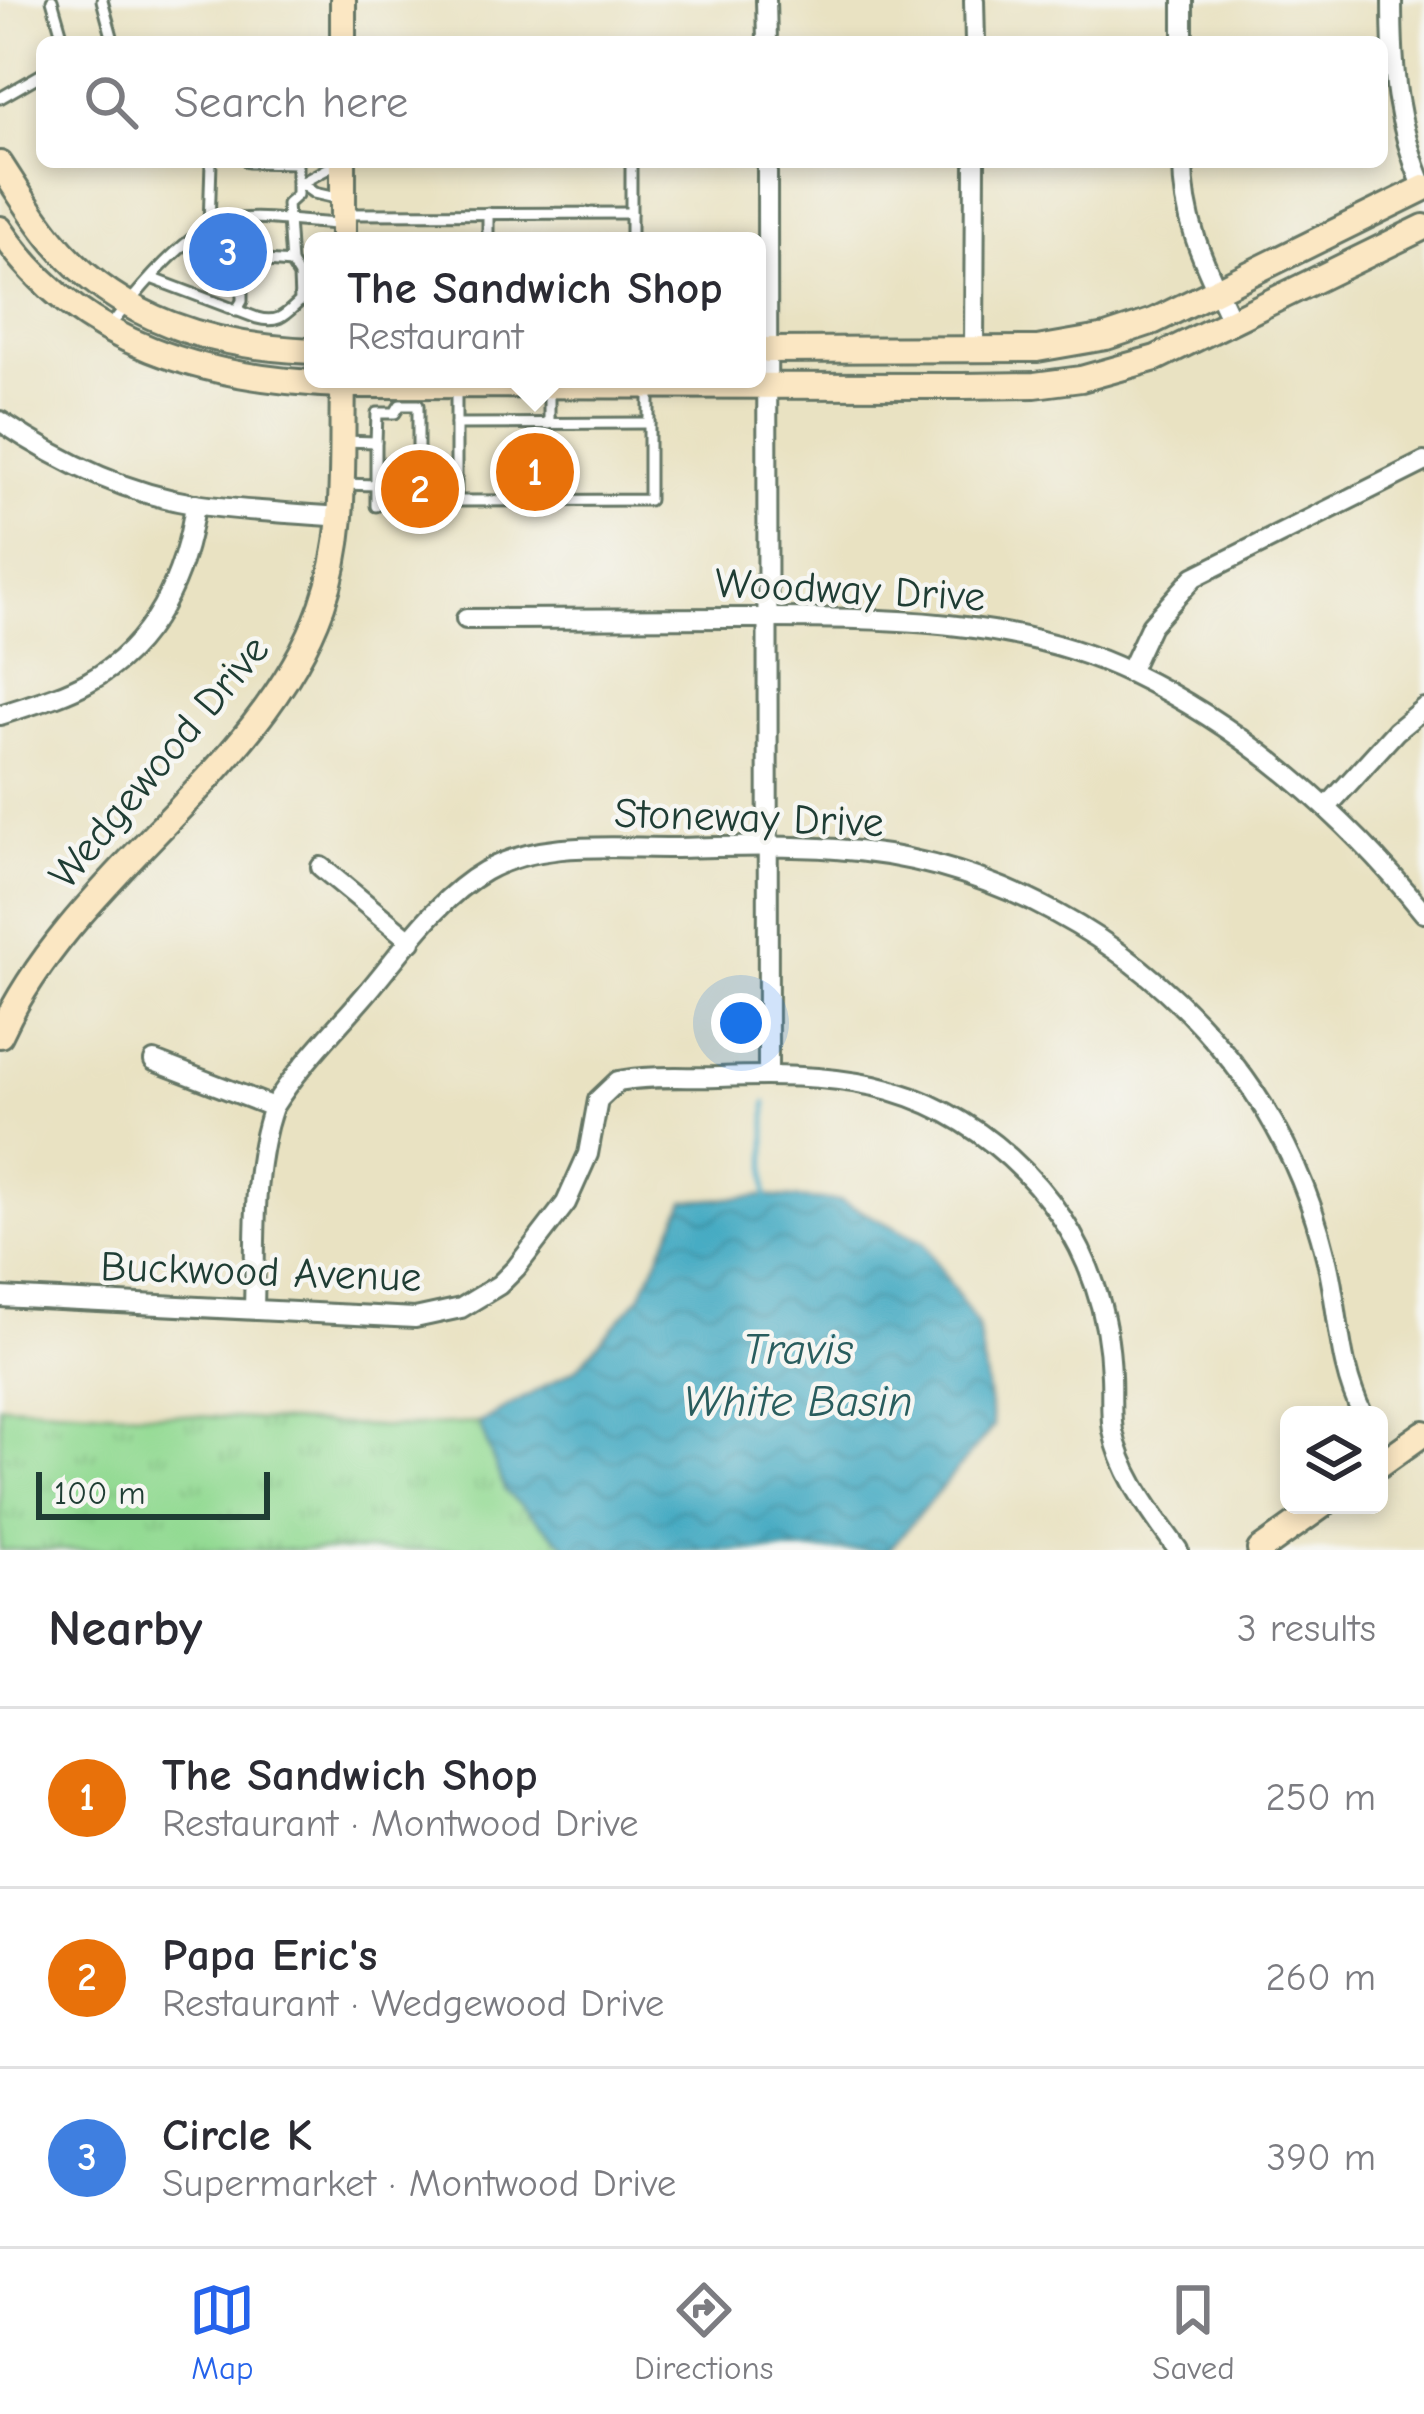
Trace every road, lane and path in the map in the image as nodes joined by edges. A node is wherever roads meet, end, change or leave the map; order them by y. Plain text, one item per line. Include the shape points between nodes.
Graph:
1 (52, 0) edge
2 (102, 0) edge
3 (343, 0) edge
4 (766, 0) edge
5 (974, 0) edge
6 (1183, 0) edge
7 (1391, 0) edge
8 (62, 36) edge
9 (112, 36) edge
10 (343, 36) edge
11 (767, 36) edge
12 (974, 36) edge
13 (1183, 36) edge
14 (36, 77) edge
15 (0, 98) edge
16 (0, 164) edge
17 (211, 168) edge
18 (298, 168) edge
19 (329, 168) edge
20 (342, 168) edge
21 (632, 168) edge
22 (767, 168) edge
23 (975, 168) edge
24 (1183, 168) edge
25 (300, 181) junction
26 (1424, 188) edge
27 (488, 213) junction
28 (631, 213) junction
29 (344, 220) edge
30 (289, 222) junction
31 (209, 226) junction
32 (1424, 227) edge
33 (0, 229) edge
34 (488, 232) edge
35 (631, 232) edge
36 (765, 232) edge
37 (267, 261) dead end
38 (286, 263) junction
39 (299, 276) junction
40 (304, 276) edge
41 (151, 278) junction
42 (283, 278) dead end
43 (242, 286) dead end
44 (1216, 289) junction
45 (258, 302) dead end
46 (127, 305) junction
47 (217, 306) junction
48 (238, 306) junction
49 (257, 318) junction
50 (1231, 320) junction
51 (107, 331) junction
52 (208, 338) junction
53 (251, 347) junction
54 (304, 350) edge
55 (766, 350) edge
56 (974, 350) junction
57 (304, 380) edge
58 (766, 386) joint
59 (343, 388) edge
60 (378, 388) edge
61 (444, 388) edge
62 (455, 388) edge
63 (561, 388) edge
64 (649, 388) edge
65 (418, 395) junction
66 (0, 421) edge
67 (649, 423) junction
68 (455, 424) junction
69 (548, 424) junction
70 (344, 442) junction
71 (376, 442) junction
72 (1424, 462) edge
73 (418, 466) dead end
74 (343, 484) junction
75 (376, 484) junction
76 (195, 504) junction
77 (376, 506) dead end
78 (341, 518) junction
79 (766, 618) junction
80 (466, 619) dead end
81 (1129, 672) junction
82 (1424, 708) edge
83 (0, 716) edge
84 (1327, 807) junction
85 (767, 847) junction
86 (321, 867) dead end
87 (1424, 913) edge
88 (411, 941) junction
89 (0, 1035) edge
90 (154, 1061) dead end
91 (768, 1076) junction
92 (272, 1107) junction
93 (0, 1297) edge
94 (254, 1309) junction
95 (1360, 1406) edge
96 (1424, 1433) edge
97 (1388, 1451) edge
98 (1310, 1514) edge
99 (1178, 1550) edge
100 (1260, 1550) edge

1 - 8 lane
2 - 9 lane
3 - 10 main road
4 - 11 street
5 - 12 street
6 - 13 street
7 - 26 street via 1396,104
14 - 15 lane
16 - 46 main road via 54,242
17 - 31 lane
18 - 25 lane
19 - 25 lane
20 - 29 main road
21 - 28 lane
22 - 36 street
23 - 56 street
24 - 44 street via 1185,210
25 - 29 lane
25 - 30 lane via 287,204
26 - 44 main road
27 - 28 lane
27 - 29 lane
27 - 34 lane
28 - 35 lane
29 - 30 lane
30 - 31 lane
30 - 38 lane
31 - 41 lane
32 - 50 main road
33 - 51 main road via 39,278
37 - 38 lane
38 - 39 lane
38 - 42 lane
39 - 40 lane
39 - 49 lane via 299,301 272,322
41 - 46 lane
41 - 47 lane
43 - 48 lane
44 - 50 street
44 - 56 main road via 1106,337
45 - 48 lane
46 - 51 lane
46 - 52 main road
47 - 48 lane
47 - 52 lane
48 - 49 lane
49 - 53 lane
50 - 58 main road via 1156,358 1081,379
51 - 57 main road via 231,375
52 - 53 main road
53 - 54 main road
55 - 56 main road
58 - 79 street
59 - 70 main road, Wedgewood Drive
60 - 65 main road
61 - 65 main road
62 - 68 lane
63 - 69 lane
64 - 67 lane
65 - 71 lane via 395,412 377,412
65 - 73 lane
66 - 76 street via 99,475
67 - 68 lane via 649,500 498,501 455,501
67 - 69 lane
68 - 69 lane
70 - 71 lane
70 - 74 main road, Wedgewood Drive
71 - 75 lane
72 - 81 street via 1194,578 1151,625
74 - 75 lane
74 - 78 main road, Wedgewood Drive
75 - 77 lane
76 - 78 street
76 - 83 street via 172,590 130,650 92,680
78 - 89 main road, Wedgewood Drive via 322,606 286,681 39,967
79 - 80 street, Woodway Drive
79 - 81 street, Woodway Drive via 975,628
79 - 85 street
81 - 84 street, Woodway Drive via 1231,734
82 - 84 street
84 - 87 street, Woodway Drive
85 - 88 street, Stoneway Drive via 529,854 469,882
85 - 91 street
85 - 95 street, Stoneway Drive via 887,855 975,877 1074,923 1166,990 1235,1065 1296,1167
86 - 88 street
88 - 92 street, Stoneway Drive
90 - 92 street
91 - 94 street, Buckwood Avenue via 626,1079 608,1087 566,1204 499,1285 461,1308 415,1318
91 - 99 street, Buckwood Avenue via 875,1087 931,1106 992,1143 1046,1197 1081,1251 1099,1301 1119,1454
92 - 94 street, Stoneway Drive via 263,1139
93 - 94 street, Buckwood Avenue
96 - 97 main road
98 - 100 main road

